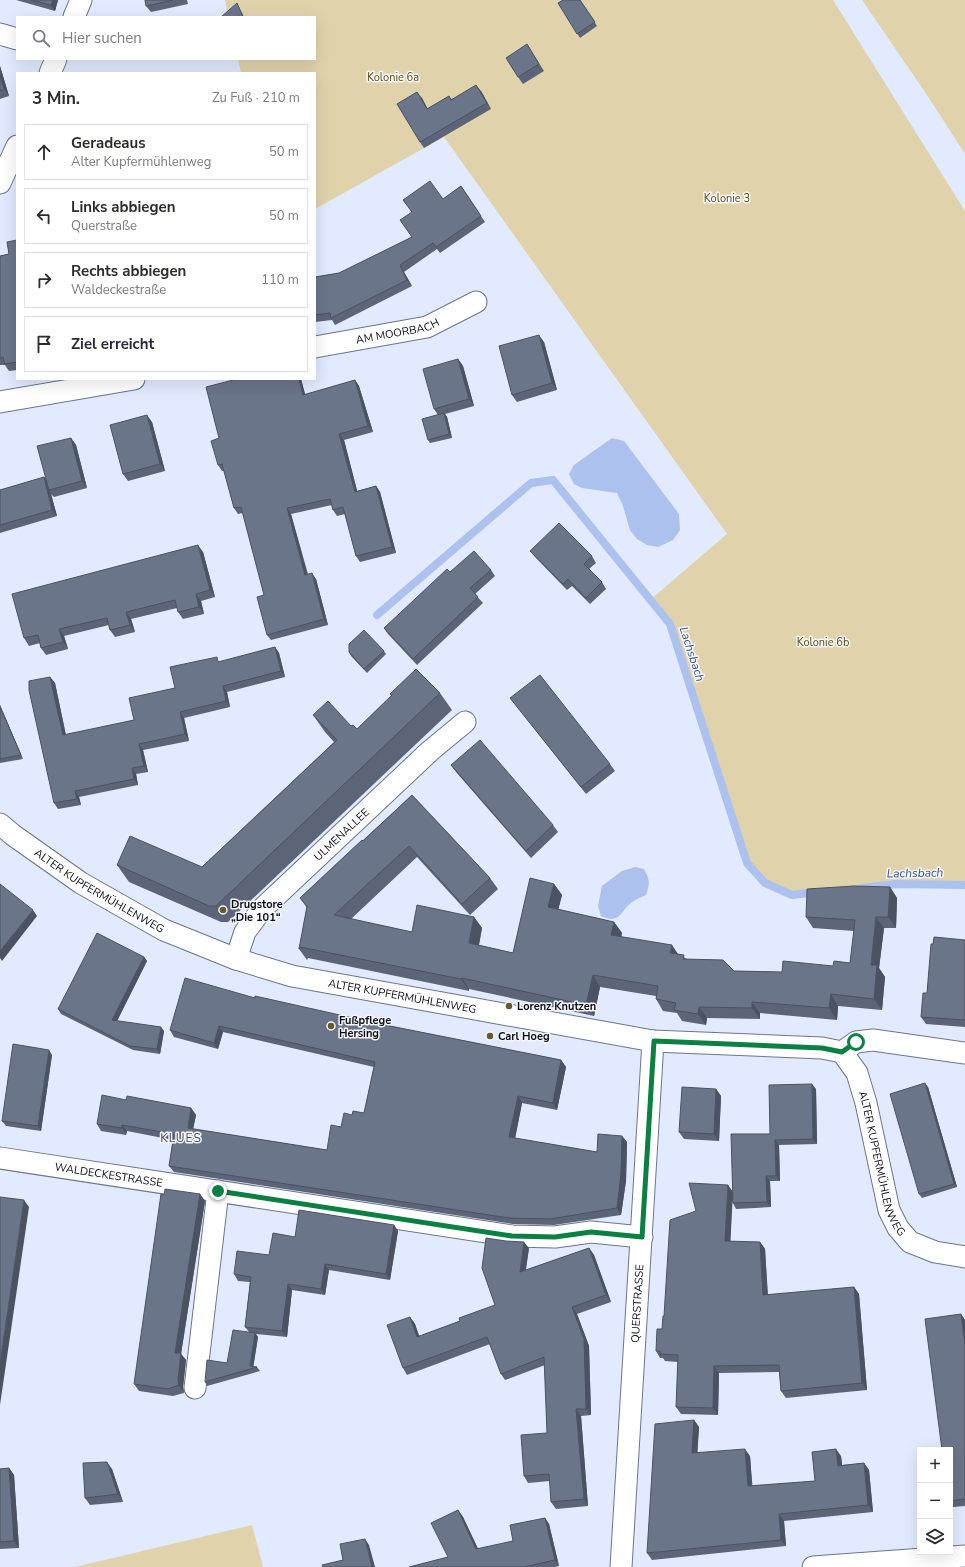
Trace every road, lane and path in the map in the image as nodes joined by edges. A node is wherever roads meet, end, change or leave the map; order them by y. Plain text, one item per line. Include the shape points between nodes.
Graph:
1 (81, 0) edge
2 (74, 16) edge
3 (0, 34) edge
4 (16, 39) edge
5 (56, 60) edge
6 (50, 72) edge
7 (16, 148) edge
8 (0, 184) edge
9 (476, 302) dead end
10 (316, 347) edge
11 (128, 380) edge
12 (0, 402) edge
13 (465, 722) dead end
14 (0, 824) edge
15 (236, 959) junction
16 (654, 1041) junction
17 (842, 1052) junction
18 (965, 1053) edge
19 (0, 1158) edge
20 (218, 1191) junction
21 (642, 1237) junction
22 (965, 1257) edge
23 (195, 1388) dead end
24 (965, 1556) edge
25 (943, 1562) edge
26 (621, 1567) edge
27 (813, 1567) edge

1 - 2 street
3 - 4 street
5 - 6 street
7 - 8 street
9 - 10 street, AM MOORBACH via 427,328
11 - 12 street
13 - 15 street, ULMENALLEE via 430,751 262,909 245,932
14 - 15 street, ALTER KUPFERMÜHLENWEG via 53,864 112,901 164,930
15 - 16 street, ALTER KUPFERMÜHLENWEG via 292,976
16 - 17 street, ALTER KUPFERMÜHLENWEG via 822,1048
16 - 21 street, QUERSTRASSE
17 - 18 street via 856,1042 873,1040
17 - 22 street, ALTER KUPFERMÜHLENWEG via 857,1073 889,1210 898,1228 910,1242 935,1252
19 - 20 street, WALDECKESTRASSE
20 - 21 street, WALDECKESTRASSE via 512,1236 555,1237 591,1232
20 - 23 street
21 - 26 street, QUERSTRASSE
24 - 25 street
25 - 27 street

